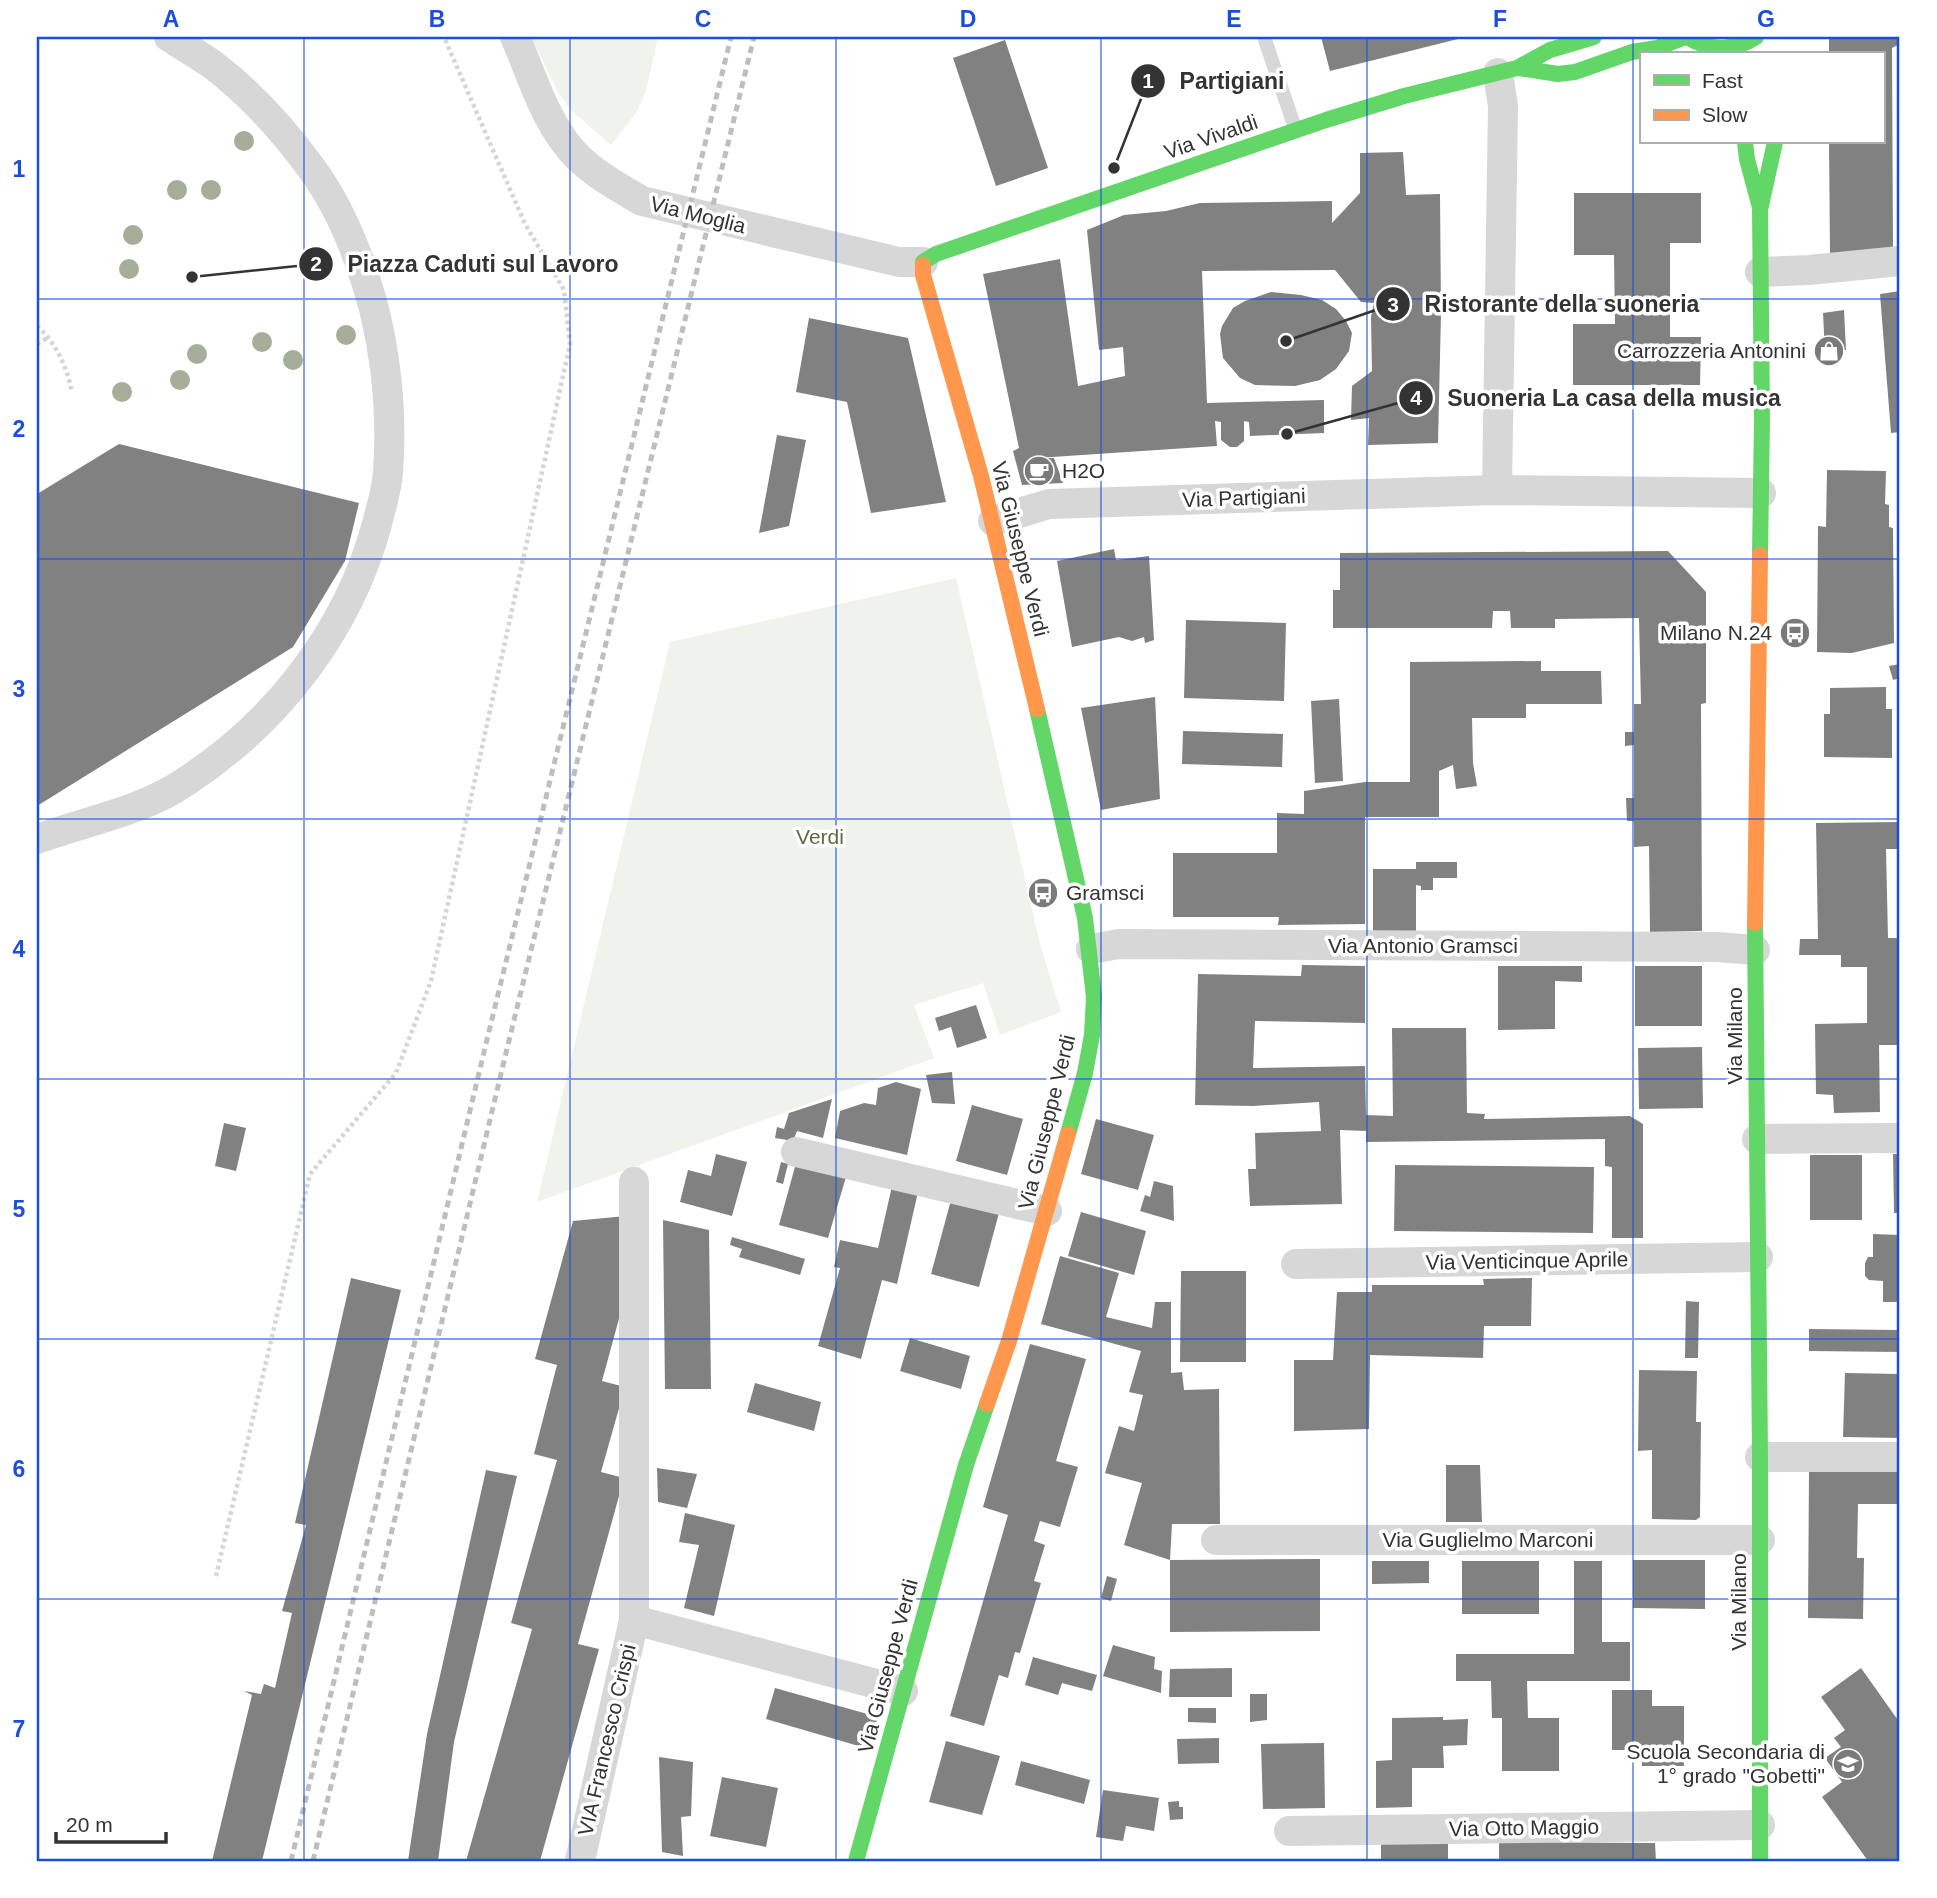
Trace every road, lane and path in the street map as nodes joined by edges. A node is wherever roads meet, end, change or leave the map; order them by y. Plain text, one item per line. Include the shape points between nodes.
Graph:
1 (169, 37) edge
2 (444, 37) edge
3 (515, 37) edge
4 (1265, 37) edge
5 (1594, 37) edge
6 (1686, 37) edge
7 (1765, 40) edge
8 (1705, 50) edge
9 (1508, 70) junction
10 (1296, 130) junction
11 (1745, 144) edge
12 (1775, 144) edge
13 (1760, 210) junction
14 (1900, 261) edge
15 (923, 262) junction
16 (1760, 272) junction
17 (37, 327) edge
18 (47, 338) junction
19 (37, 344) edge
20 (72, 393) dead end
21 (1497, 489) junction
22 (1761, 494) junction
23 (993, 521) junction
24 (37, 839) edge
25 (1091, 949) junction
26 (1755, 950) junction
27 (1757, 1139) junction
28 (1900, 1139) edge
29 (796, 1152) dead end
30 (634, 1182) dead end
31 (1047, 1211) junction
32 (1758, 1257) junction
33 (1296, 1264) dead end
34 (1760, 1457) junction
35 (1900, 1457) edge
36 (1216, 1540) dead end
37 (1760, 1540) junction
38 (216, 1576) dead end
39 (634, 1620) junction
40 (903, 1691) junction
41 (1760, 1825) junction
42 (1289, 1831) dead end
43 (580, 1861) edge
44 (856, 1861) edge
45 (1760, 1861) edge

1 - 24 street via 214,66 246,95 313,170 336,208 368,286 379,331 387,378 388,474 371,547 354,587 327,639 282,698 247,734 183,784 155,799
2 - 38 path via 525,224 564,290 570,344 431,981 396,1073 310,1174
3 - 15 street, Via Moglia via 564,142 587,165 642,201 899,262
4 - 10 lane
5 - 9 street, Via Vivaldi via 1550,50
6 - 8 street
6 - 9 street, Via Vivaldi via 1576,72
7 - 8 street
9 - 10 street, Via Vivaldi
9 - 21 street via 1503,106
10 - 15 street, Via Vivaldi
11 - 13 street, Via Milano
12 - 13 street, Via Milano
13 - 16 street, Via Milano
14 - 16 street
15 - 23 street, Via Giuseppe Verdi
16 - 22 street, Via Milano
17 - 18 path
18 - 19 path
18 - 20 path via 64,363
21 - 22 street, Via Partigiani
21 - 23 street, Via Partigiani via 1049,504
22 - 26 street, Via Milano
23 - 25 street, Via Giuseppe Verdi
25 - 26 street, Via Antonio Gramsci via 1119,944
25 - 31 street, Via Giuseppe Verdi via 1092,1035
26 - 27 street, Via Milano
27 - 28 street
27 - 32 street, Via Milano
29 - 31 street
30 - 39 street, VIA Francesco Crispi
31 - 40 street, Via Giuseppe Verdi via 1009,1341 965,1465
32 - 33 street, Via Venticinque Aprile
32 - 34 street, Via Milano
34 - 35 street
34 - 37 street, Via Milano
36 - 37 street, Via Guglielmo Marconi
37 - 41 street, Via Milano
39 - 40 street
39 - 43 street, VIA Francesco Crispi
40 - 44 street, Via Giuseppe Verdi
41 - 42 street, Via Otto Maggio
41 - 45 street, Via Milano

